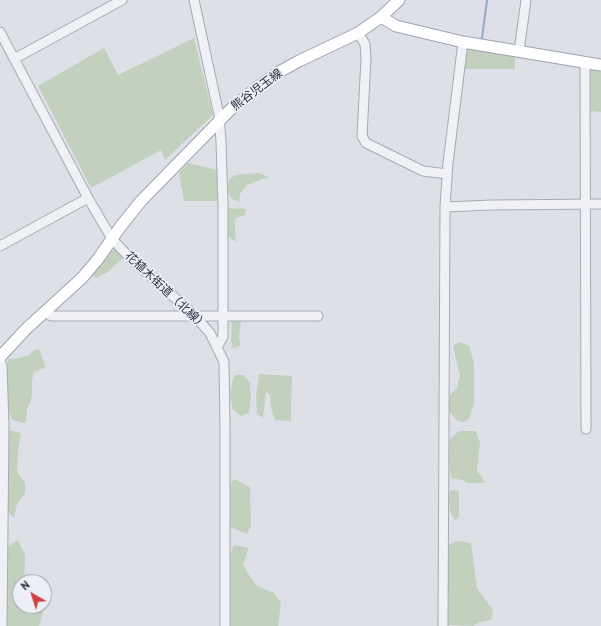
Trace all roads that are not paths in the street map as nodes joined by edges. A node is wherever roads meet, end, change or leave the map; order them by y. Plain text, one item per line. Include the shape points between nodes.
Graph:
1 (122, 0) edge
2 (194, 0) edge
3 (526, 0) edge
4 (394, 2) edge
5 (381, 17) junction
6 (0, 32) edge
7 (358, 33) junction
8 (463, 42) junction
9 (518, 51) junction
10 (14, 59) junction
11 (585, 62) junction
12 (601, 65) edge
13 (220, 120) junction
14 (447, 174) junction
15 (88, 198) junction
16 (585, 204) junction
17 (601, 204) edge
18 (445, 207) junction
19 (112, 239) junction
20 (0, 246) edge
21 (46, 311) junction
22 (318, 316) dead end
23 (196, 317) junction
24 (222, 317) junction
25 (217, 346) junction
26 (0, 357) edge
27 (0, 361) edge
28 (2, 423) edge
29 (586, 429) dead end
30 (2, 626) edge
31 (226, 626) edge
32 (443, 626) edge

1 - 10 street
2 - 13 street
3 - 9 street
4 - 5 main road, 熊谷児玉線
5 - 7 main road, 熊谷児玉線
5 - 8 main road via 396,26
6 - 10 street, 花植木街道（北線）
7 - 13 main road, 熊谷児玉線 via 279,72 245,97
7 - 14 street via 365,44 362,136 366,143 423,171
8 - 9 main road
8 - 14 street
9 - 11 main road
10 - 15 street, 花植木街道（北線）
11 - 12 main road
11 - 16 street
13 - 19 main road, 熊谷児玉線 via 150,190
13 - 24 street via 223,204
14 - 18 street
15 - 19 street, 花植木街道（北線）
15 - 20 street
16 - 17 street
16 - 18 street
16 - 29 street
18 - 32 street
19 - 21 main road, 熊谷児玉線 via 82,278
19 - 23 street, 花植木街道（北線）
21 - 23 street via 51,316
21 - 26 main road, 熊谷児玉線 via 13,341
22 - 24 street
23 - 24 street
23 - 25 street, 花植木街道（北線）
24 - 25 street via 223,337
25 - 31 street, 花植木街道（北線） via 224,362
27 - 28 street
28 - 30 street

